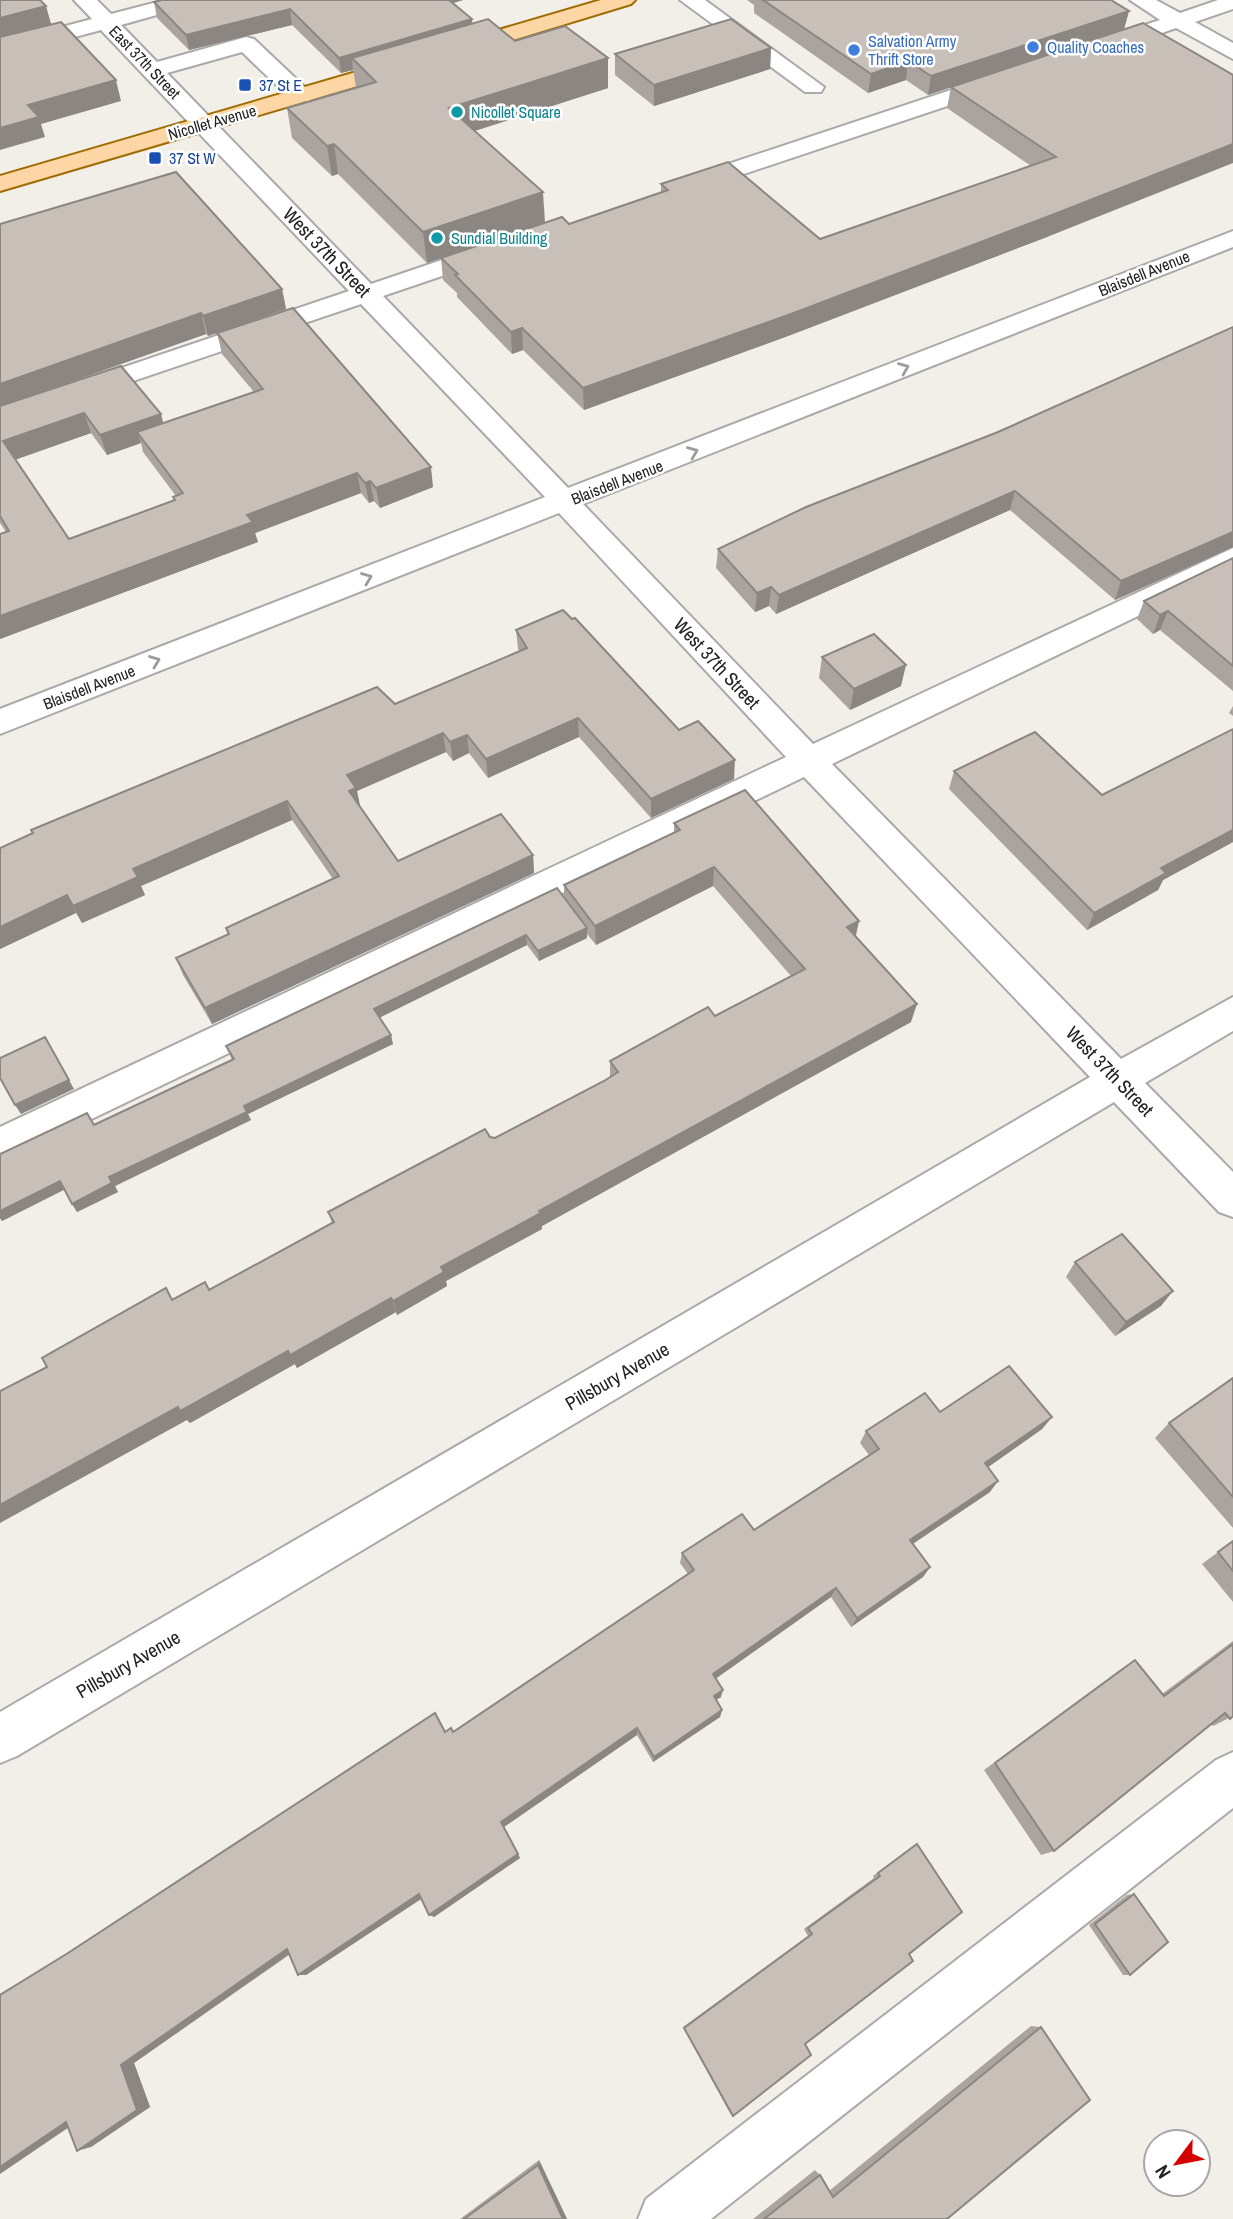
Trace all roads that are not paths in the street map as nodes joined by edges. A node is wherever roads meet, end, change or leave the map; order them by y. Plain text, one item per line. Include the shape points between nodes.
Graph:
1 (85, 0) edge
2 (189, 0) edge
3 (624, 0) edge
4 (691, 0) edge
5 (1141, 0) edge
6 (1233, 2) edge
7 (1177, 21) junction
8 (106, 22) junction
9 (0, 50) edge
10 (1233, 52) edge
11 (1080, 54) edge
12 (153, 70) junction
13 (1028, 71) edge
14 (813, 87) dead end
15 (301, 96) junction
16 (205, 124) junction
17 (0, 184) edge
18 (663, 194) edge
19 (1233, 238) edge
20 (519, 242) edge
21 (367, 293) junction
22 (0, 418) edge
23 (565, 502) junction
24 (1233, 558) edge
25 (0, 722) edge
26 (809, 761) junction
27 (1233, 1012) edge
28 (1120, 1080) junction
29 (0, 1146) edge
30 (1233, 1199) edge
31 (0, 1739) edge
32 (1233, 1777) edge
33 (666, 2219) edge

1 - 8 street, East 37th Street
2 - 8 street
3 - 15 main road, Nicollet Avenue
4 - 14 street
5 - 7 street
6 - 7 street
7 - 10 street
7 - 11 street
8 - 9 street
8 - 12 street, East 37th Street
12 - 15 street via 246,44
12 - 16 street, East 37th Street
13 - 18 street
15 - 16 main road, Nicollet Avenue
16 - 17 main road, Nicollet Avenue
16 - 21 street, West 37th Street
23 -> 19 street, Blaisdell Avenue
20 - 21 street
21 - 22 street
21 - 23 street, West 37th Street
25 -> 23 street, Blaisdell Avenue
23 - 26 street, West 37th Street
24 - 26 street
26 - 28 street, West 37th Street
26 - 29 street
27 - 28 street, Pillsbury Avenue
28 - 30 street, West 37th Street
28 - 31 street, Pillsbury Avenue
32 - 33 street

